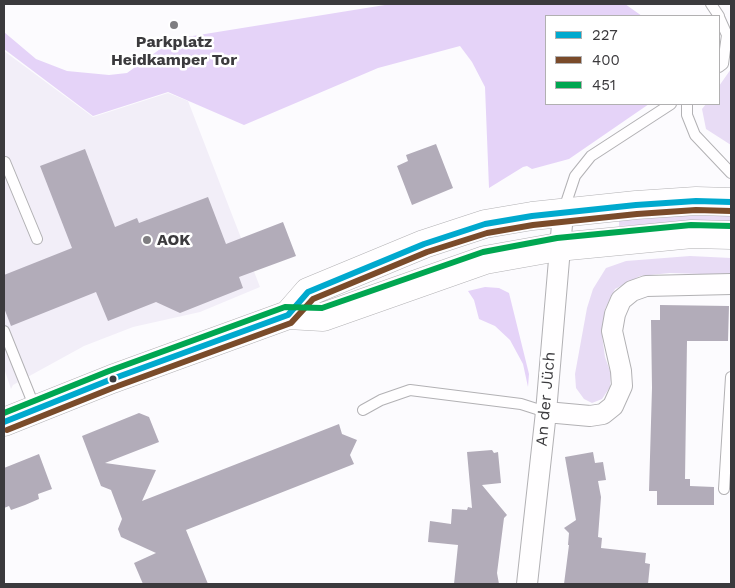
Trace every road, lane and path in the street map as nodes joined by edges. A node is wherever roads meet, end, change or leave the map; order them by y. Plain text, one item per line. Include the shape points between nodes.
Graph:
1 (712, 4) edge
2 (718, 15) edge
3 (720, 18) edge
4 (720, 66) edge
5 (670, 105) edge
6 (687, 105) edge
7 (4, 163) edge
8 (731, 173) edge
9 (731, 202) edge
10 (563, 213) junction
11 (731, 235) edge
12 (37, 239) dead end
13 (558, 247) junction
14 (731, 284) edge
15 (288, 315) junction
16 (4, 331) edge
17 (731, 377) edge
18 (36, 409) junction
19 (363, 410) dead end
20 (546, 412) junction
21 (4, 422) edge
22 (724, 489) dead end
23 (527, 584) edge

1 - 2 lane
3 - 4 lane via 727,35
5 - 10 lane via 591,156 575,176
6 - 8 lane via 687,115 695,135
7 - 12 lane
9 - 10 main road via 636,205
10 - 13 street, An der Jüch
10 - 15 main road via 485,224 424,244 308,292
11 - 13 main road via 692,234
13 - 15 main road via 485,260 324,317
13 - 20 street, An der Jüch
14 - 20 street via 646,286 632,291 621,300 612,331 622,386 613,406 603,414 590,416
15 - 18 main road
16 - 18 lane
17 - 22 lane
18 - 21 main road
19 - 20 lane via 410,390 521,404
20 - 23 street, An der Jüch

